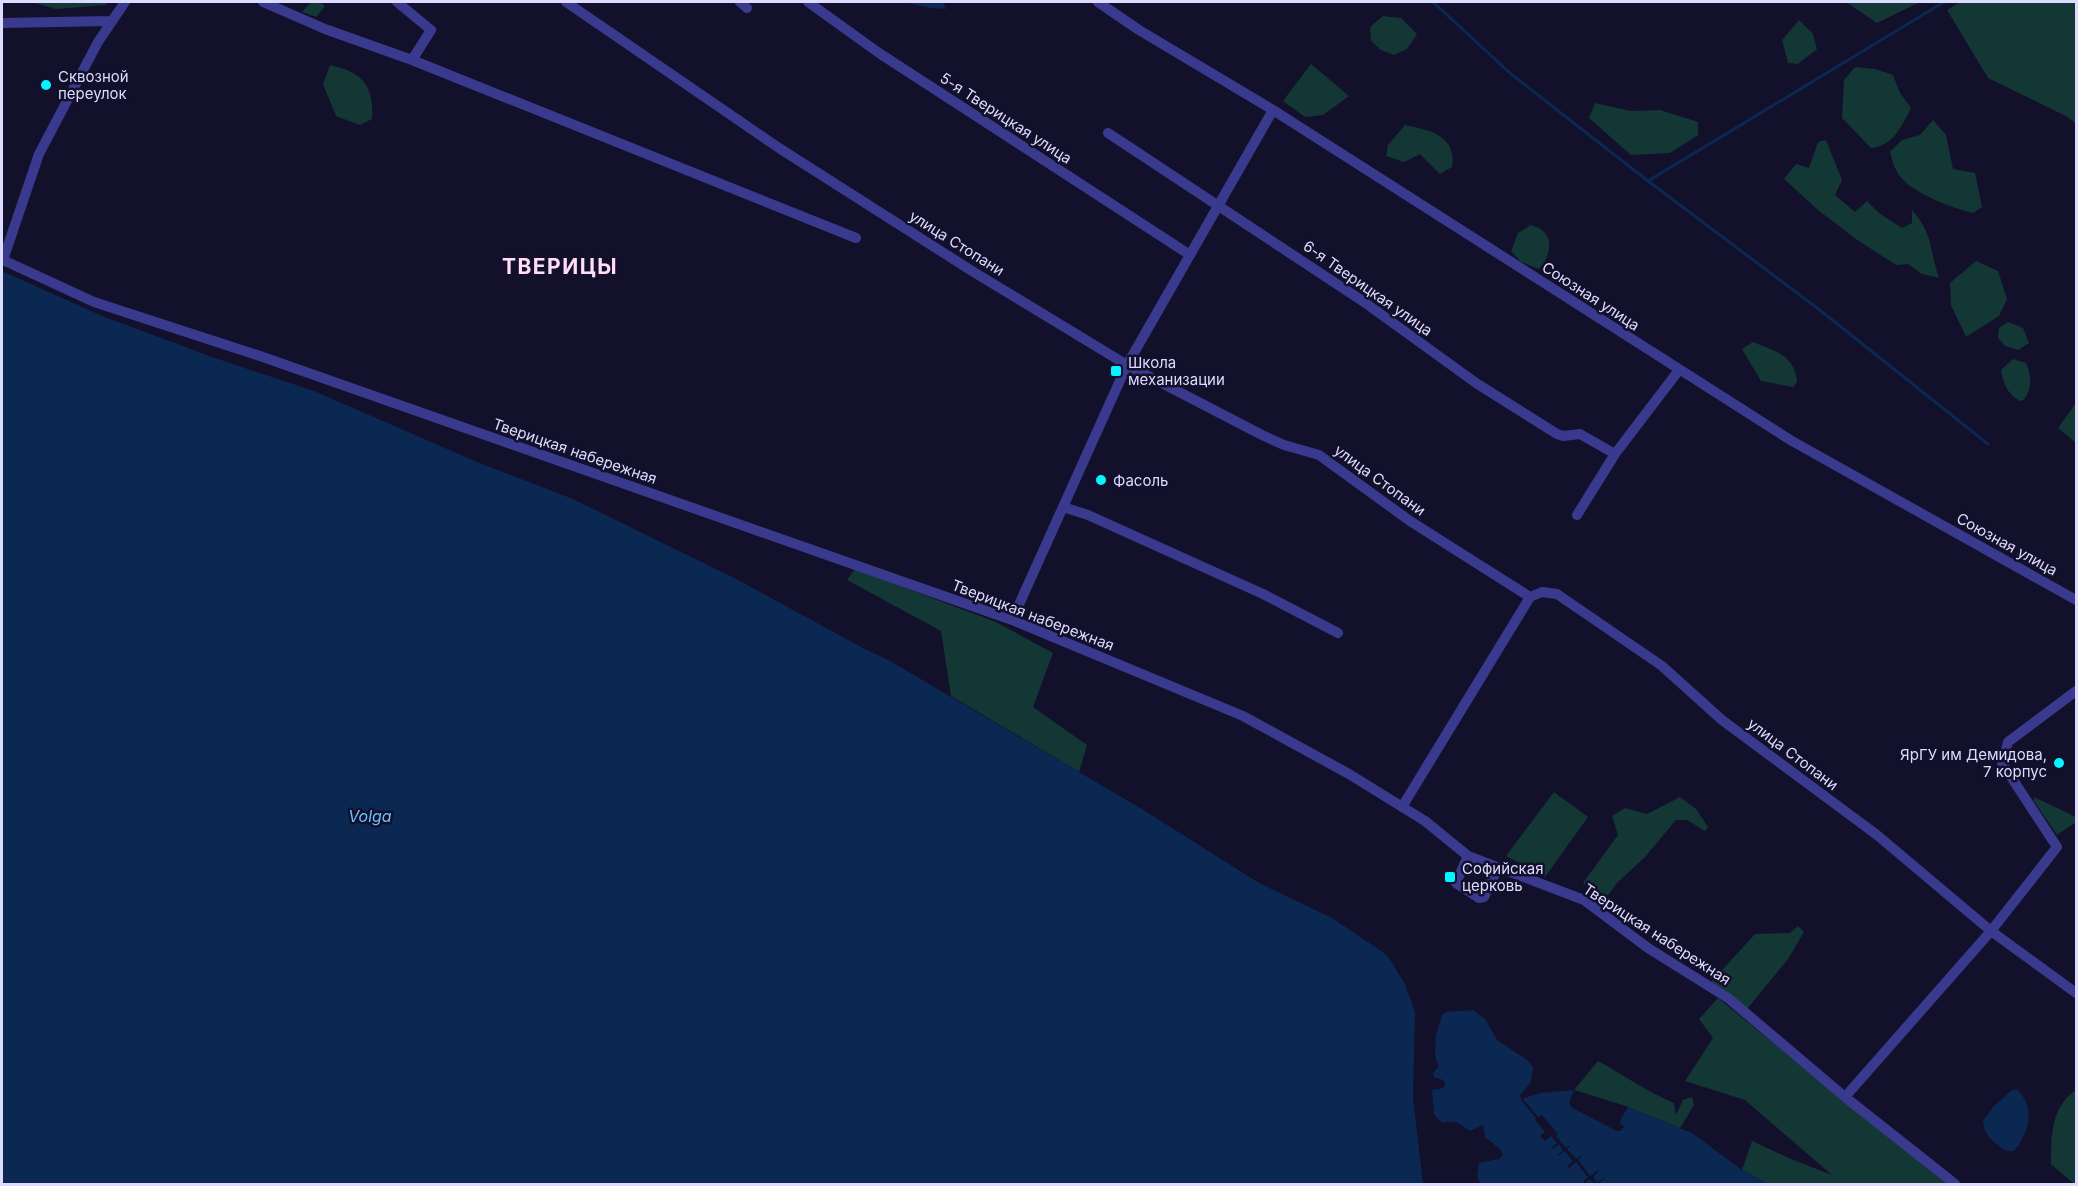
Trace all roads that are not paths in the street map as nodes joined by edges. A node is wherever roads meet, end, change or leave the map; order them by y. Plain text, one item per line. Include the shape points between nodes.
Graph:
1 (125, 2) edge
2 (263, 2) edge
3 (398, 2) edge
4 (566, 2) edge
5 (808, 2) edge
6 (1098, 2) edge
7 (88, 21) junction
8 (110, 21) junction
9 (2, 23) edge
10 (98, 42) junction
11 (412, 60) junction
12 (1273, 110) junction
13 (1108, 133) dead end
14 (1218, 205) junction
15 (856, 238) dead end
16 (1190, 255) junction
17 (3, 260) edge
18 (1127, 365) junction
19 (1679, 370) junction
20 (1616, 454) junction
21 (1063, 507) junction
22 (1577, 515) dead end
23 (1530, 597) junction
24 (2076, 600) edge
25 (1012, 620) junction
26 (1338, 633) dead end
27 (2076, 691) edge
28 (1402, 807) junction
29 (1468, 856) junction
30 (1498, 868) junction
31 (1991, 931) junction
32 (2076, 993) edge
33 (1845, 1097) junction
34 (1955, 1185) edge

1 - 8 street
2 - 11 street
3 - 11 street via 430,30
4 - 18 street, улица Стопани via 780,148
5 - 16 street, 5-я Тверицкая улица via 879,53
6 - 12 street, Союзная улица
7 - 8 street
7 - 9 street
7 - 10 street
8 - 10 street
10 - 17 street via 39,154
11 - 15 street
12 - 14 street
12 - 19 street, Союзная улица
13 - 14 street, 6-я Тверицкая улица
14 - 16 street
14 - 20 street, 6-я Тверицкая улица via 1364,302 1476,383 1557,434 1580,434
16 - 18 street
17 - 25 street, Тверицкая набережная via 94,302 260,356
18 - 21 street
18 - 23 street, улица Стопани via 1262,435 1319,455 1410,521
19 - 20 street
19 - 24 street, Союзная улица via 1792,441
20 - 22 street
21 - 25 street
21 - 26 street via 1088,514 1253,589
23 - 28 street
23 - 31 street, улица Стопани via 1542,592 1557,594 1662,666 1722,720 1877,835
25 - 28 street, Тверицкая набережная via 1243,716
27 - 31 street via 2008,742 2001,763 2056,847
28 - 29 street, Тверицкая набережная
29 - 30 street, Тверицкая набережная
29 - 30 street via 1456,883 1479,898 1484,897
30 - 33 street, Тверицкая набережная via 1584,900 1648,948 1728,998
31 - 32 street, улица Стопани
31 - 33 street
33 - 34 street, Тверицкая набережная

